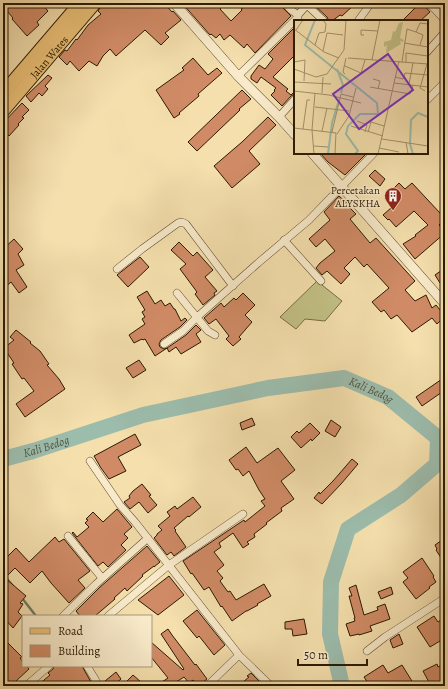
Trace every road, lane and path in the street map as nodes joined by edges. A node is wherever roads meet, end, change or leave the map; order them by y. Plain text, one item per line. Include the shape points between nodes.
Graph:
1 (80, 3) edge
2 (95, 3) edge
3 (174, 3) edge
4 (285, 3) edge
5 (371, 3) edge
6 (429, 3) edge
7 (445, 7) edge
8 (439, 13) junction
9 (298, 15) junction
10 (295, 20) edge
11 (323, 20) edge
12 (359, 20) edge
13 (445, 20) edge
14 (294, 21) edge
15 (445, 32) edge
16 (428, 51) edge
17 (238, 76) junction
18 (445, 82) edge
19 (3, 93) edge
20 (428, 99) edge
21 (294, 100) edge
22 (3, 111) edge
23 (279, 117) junction
24 (294, 134) edge
25 (313, 154) edge
26 (373, 154) edge
27 (342, 187) junction
28 (284, 240) junction
29 (117, 269) dead end
30 (321, 281) dead end
31 (233, 286) junction
32 (177, 293) dead end
33 (445, 304) edge
34 (196, 318) junction
35 (215, 335) dead end
36 (164, 344) dead end
37 (90, 461) dead end
38 (243, 514) dead end
39 (68, 536) dead end
40 (148, 538) junction
41 (169, 564) junction
42 (102, 578) junction
43 (445, 598) edge
44 (64, 615) edge
45 (109, 615) edge
46 (367, 651) dead end
47 (239, 655) junction
48 (48, 667) edge
49 (88, 667) edge
50 (26, 686) edge
51 (98, 686) edge
52 (207, 686) edge
53 (271, 686) edge

1 - 19 main road, Jalan Wates
2 - 22 main road, Jalan Wates
3 - 17 street
4 - 9 street
5 - 12 street
6 - 8 street
7 - 8 street
8 - 13 street
9 - 10 street
9 - 11 street via 308,6
14 - 17 street
15 - 16 street
17 - 23 street
18 - 20 street
21 - 23 street
23 - 24 street
25 - 27 street
26 - 27 street
27 - 28 street via 309,220
27 - 33 street
28 - 30 street
28 - 31 street
29 - 31 street via 182,222
31 - 34 street
32 - 34 street
34 - 35 street
34 - 36 street via 184,331
37 - 40 street via 120,505
38 - 41 street
39 - 42 street
40 - 41 street
40 - 42 street
41 - 45 street
41 - 47 street
42 - 44 street
43 - 46 street
47 - 52 street
47 - 53 street
48 - 50 street
49 - 51 street

